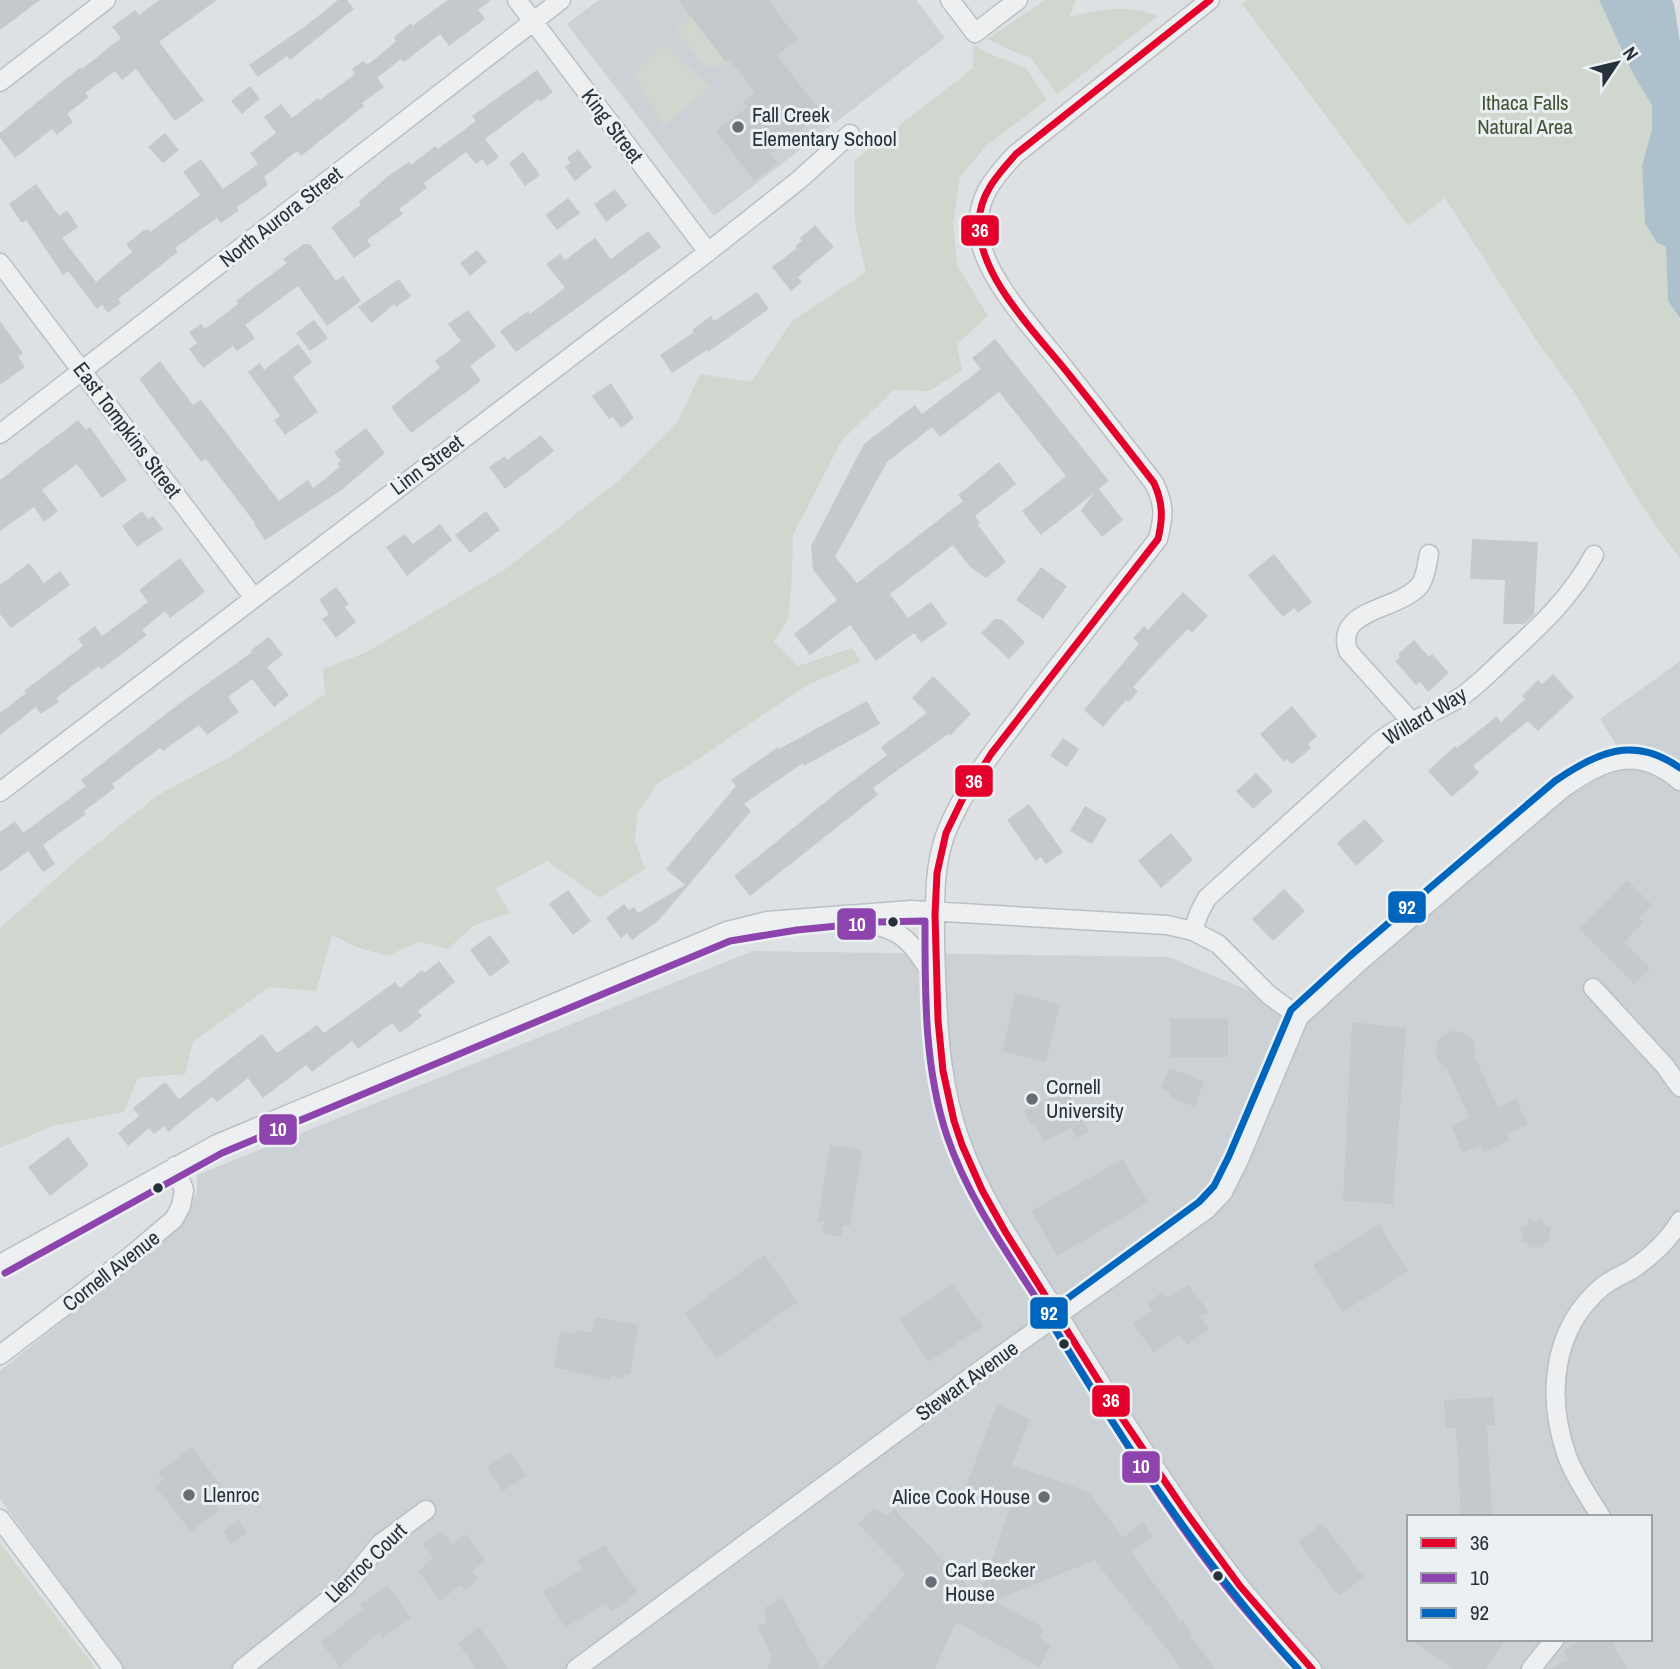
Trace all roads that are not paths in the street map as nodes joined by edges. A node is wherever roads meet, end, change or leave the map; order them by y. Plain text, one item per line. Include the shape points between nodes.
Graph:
1 (106, 0) edge
2 (517, 0) edge
3 (561, 0) edge
4 (950, 0) edge
5 (1018, 0) edge
6 (1210, 0) edge
7 (533, 21) junction
8 (0, 82) edge
9 (850, 134) dead end
10 (708, 252) junction
11 (0, 263) edge
12 (82, 371) junction
13 (0, 434) edge
14 (1429, 554) dead end
15 (1594, 555) dead end
16 (254, 598) junction
17 (1411, 721) junction
18 (1680, 781) edge
19 (0, 792) edge
20 (935, 911) junction
21 (806, 918) junction
22 (1193, 931) junction
23 (936, 981) junction
24 (1592, 988) dead end
25 (1299, 1017) junction
26 (1680, 1087) edge
27 (175, 1166) junction
28 (1680, 1221) edge
29 (0, 1264) edge
30 (1059, 1316) junction
31 (0, 1355) edge
32 (426, 1510) dead end
33 (1600, 1515) edge
34 (0, 1519) edge
35 (1553, 1641) edge
36 (113, 1669) edge
37 (242, 1669) edge
38 (576, 1669) edge
39 (1312, 1669) edge
40 (1531, 1669) edge

1 - 8 street
2 - 7 street, King Street
3 - 7 street, North Aurora Street
4 - 5 street via 975,33
6 - 20 street via 1016,154 992,179 984,196 980,239 996,279 1154,483 1162,499 1163,518 1157,539 1010,728 960,803 939,863
7 - 10 street, King Street
7 - 12 street, North Aurora Street
9 - 10 street, Linn Street
10 - 16 street, Linn Street
11 - 12 street, East Tompkins Street
12 - 13 street, North Aurora Street
12 - 16 street, East Tompkins Street
14 - 17 street via 1422,583 1411,594 1360,617 1344,638 1348,651
15 - 17 street, Willard Way via 1580,581 1551,616 1501,662 1458,699
16 - 19 street, Linn Street
17 - 22 street, Willard Way via 1379,742 1207,898
18 - 25 street, Stewart Avenue via 1637,761 1616,760 1588,770
20 - 21 street
20 - 22 street via 1167,925
20 - 23 street
21 - 23 street via 867,923 900,934
21 - 27 street via 727,931 260,1124
22 - 25 street via 1218,944 1269,995
23 - 30 street via 942,1059 961,1144 991,1206
24 - 26 street
25 - 30 street, Stewart Avenue via 1223,1192 1189,1223
27 - 29 street
27 - 31 street, Cornell Avenue via 184,1190 174,1219
28 - 33 street via 1654,1252 1591,1297 1578,1311 1562,1343 1556,1385 1561,1432 1581,1485
30 - 38 street, Stewart Avenue
30 - 39 street via 1209,1546
32 - 37 street, Llenroc Court via 380,1544 345,1586
34 - 36 street
35 - 40 street

